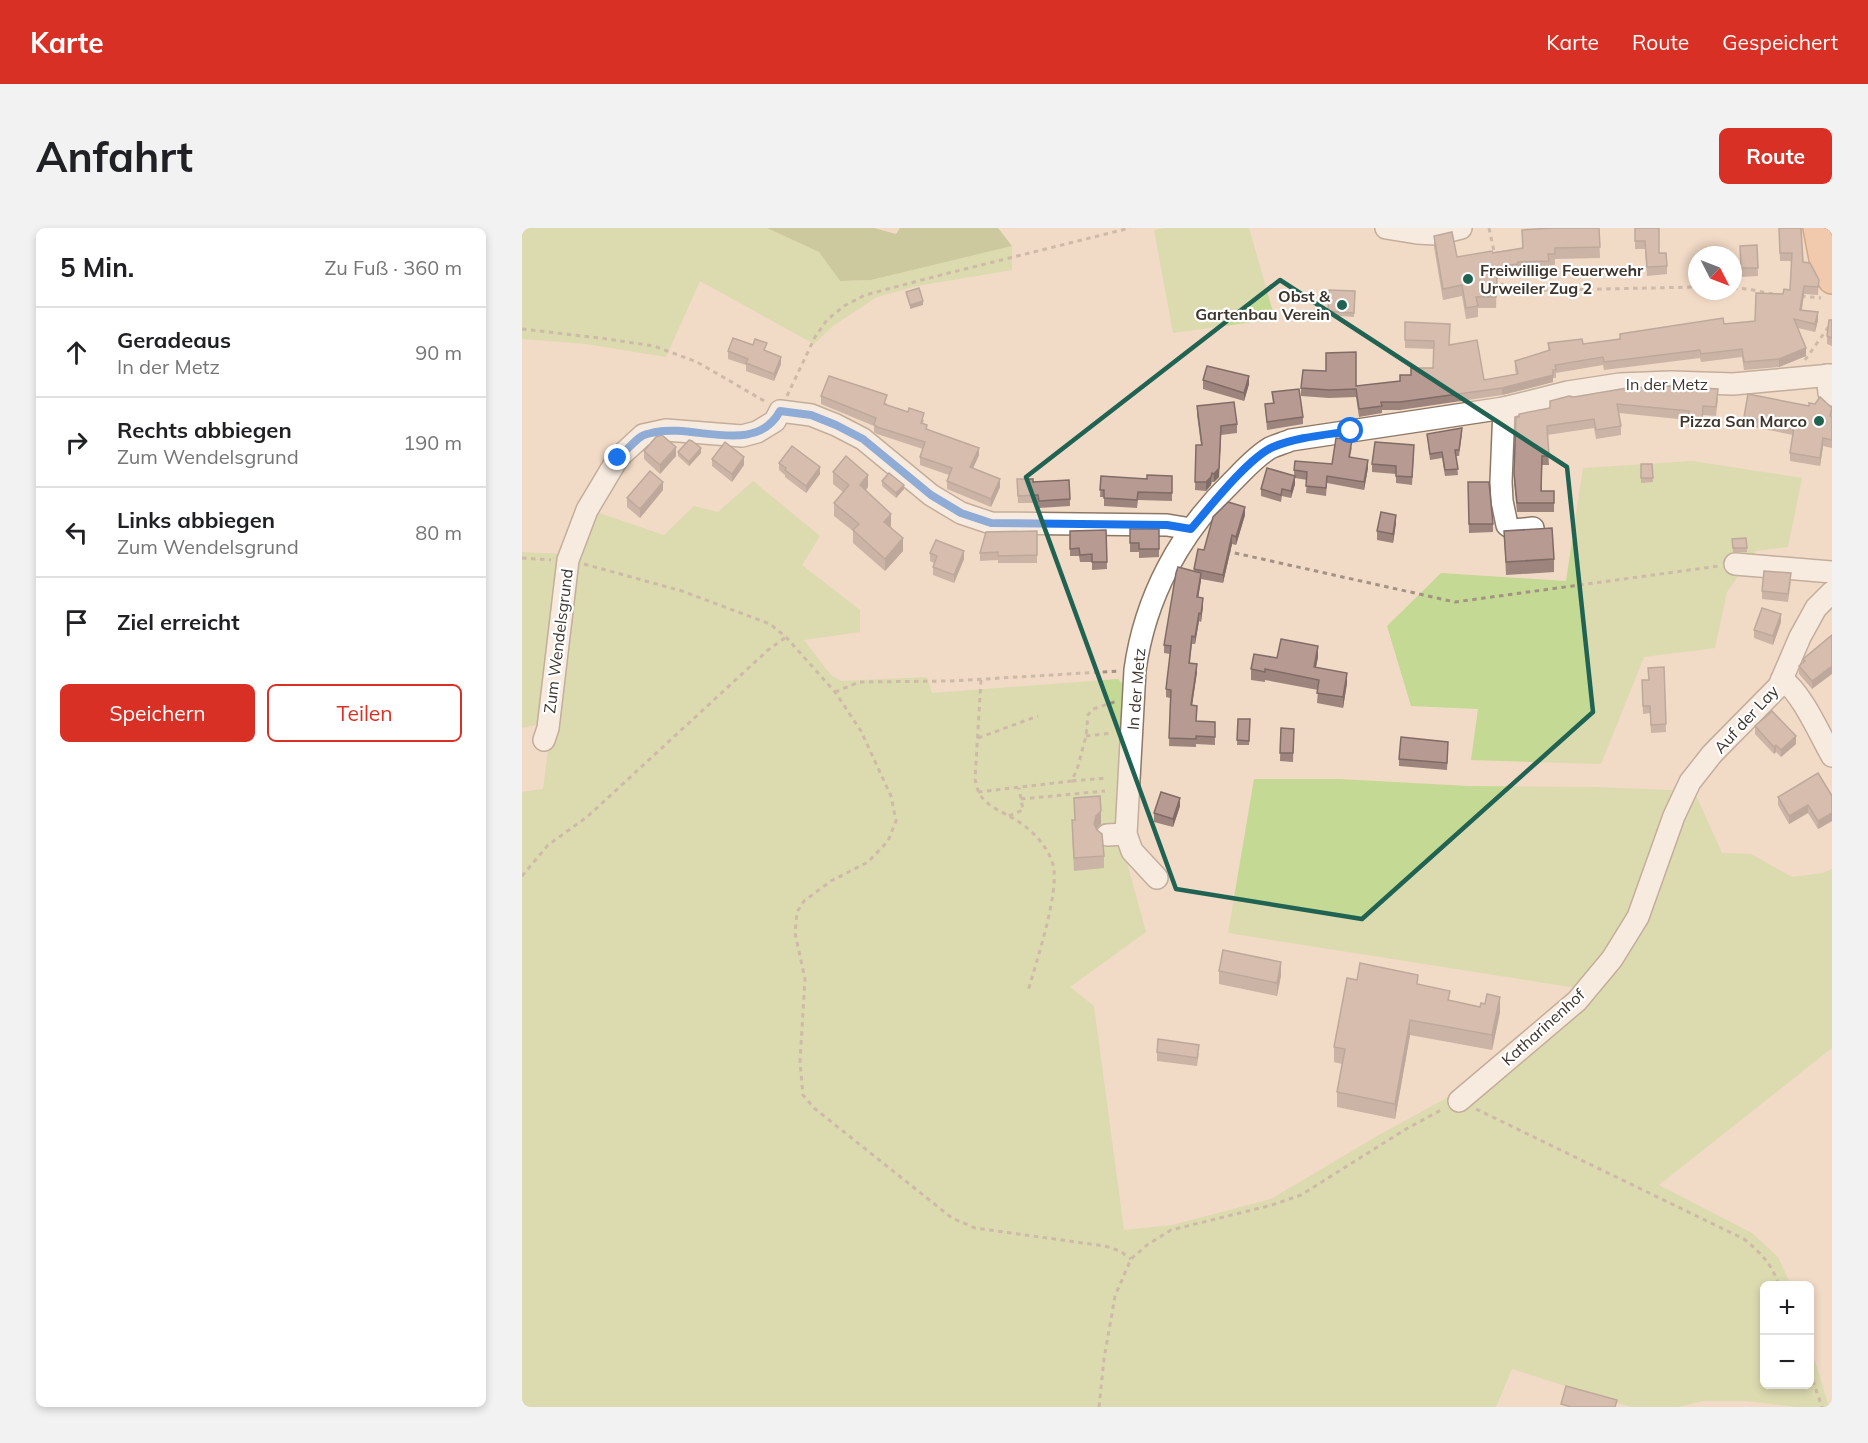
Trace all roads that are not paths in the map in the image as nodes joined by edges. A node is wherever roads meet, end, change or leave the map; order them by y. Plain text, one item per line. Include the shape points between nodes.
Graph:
1 (1386, 228) edge
2 (1461, 228) edge
3 (1817, 228) edge
4 (1829, 289) edge
5 (1830, 382) edge
6 (1504, 408) junction
7 (1533, 528) edge
8 (1191, 529) junction
9 (1735, 564) road end
10 (1832, 572) edge
11 (1832, 592) edge
12 (1782, 679) junction
13 (544, 740) dead end
14 (1832, 756) edge
15 (1690, 782) joint
16 (1157, 878) dead end
17 (1459, 1101) road end

1 - 2 street via 1437,234
3 - 4 main road
5 - 6 street, In der Metz via 1620,384
6 - 7 street via 1502,501 1508,525 1514,530
6 - 8 street, In der Metz via 1291,440 1270,448 1223,491
8 - 13 street, Zum Wendelsgrund via 1167,525 991,523 961,513 931,495 863,439 811,415 780,411 775,421 742,436 666,430 643,435 618,458 587,510 568,560
8 - 16 street, In der Metz via 1155,593 1138,649 1117,835
9 - 10 street
11 - 12 street, Auf der Lay via 1816,608
12 - 14 street via 1802,702
12 - 15 street, Auf der Lay
15 - 17 street, Katharinenhof via 1638,917 1612,959 1577,1001

